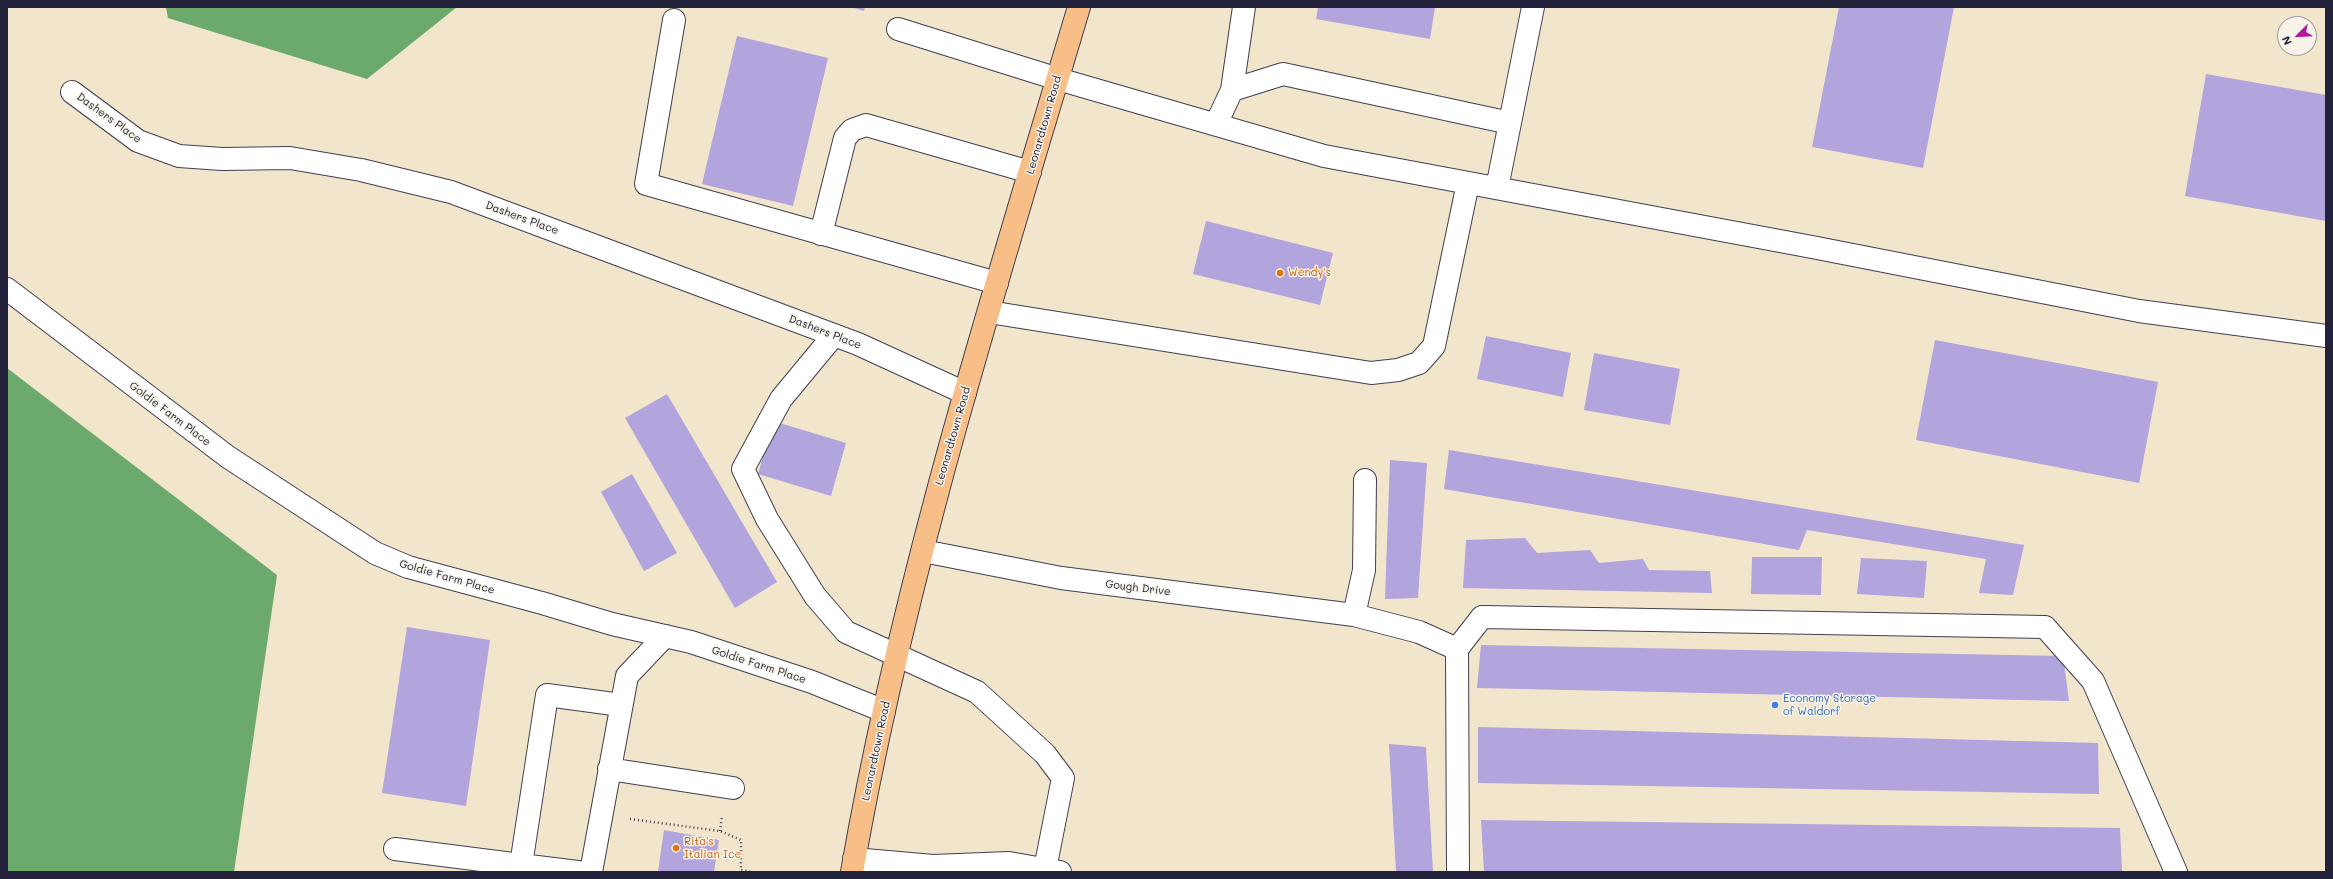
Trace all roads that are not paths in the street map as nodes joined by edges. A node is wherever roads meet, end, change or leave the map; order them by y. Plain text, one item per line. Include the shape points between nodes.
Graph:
1 (1079, 7) edge
2 (1244, 7) edge
3 (1533, 7) edge
4 (674, 20) dead end
5 (898, 29) dead end
6 (1058, 78) junction
7 (1232, 90) junction
8 (72, 92) dead end
9 (1510, 123) junction
10 (1216, 124) junction
11 (1030, 172) junction
12 (1468, 182) junction
13 (1497, 188) junction
14 (822, 234) junction
15 (997, 283) junction
16 (7, 289) edge
17 (989, 312) junction
18 (834, 335) junction
19 (2326, 336) edge
20 (965, 393) junction
21 (1365, 480) dead end
22 (923, 551) junction
23 (1354, 615) junction
24 (665, 636) junction
25 (1457, 649) junction
26 (896, 656) junction
27 (621, 705) junction
28 (884, 711) junction
29 (609, 768) junction
30 (733, 788) dead end
31 (395, 849) dead end
32 (521, 865) junction
33 (853, 866) edge
34 (1052, 871) edge
35 (578, 872) edge
36 (591, 872) edge
37 (1458, 872) edge
38 (2176, 872) edge

1 - 6 highway, Leonardtown Road
2 - 7 street
3 - 9 street
4 - 14 street via 646,184
5 - 6 street
6 - 10 street
6 - 11 highway, Leonardtown Road
7 - 9 street via 1283,74
7 - 10 street
8 - 18 street, Dashers Place via 138,141 179,156 222,159 290,158 361,170 451,192
9 - 13 street
10 - 12 street via 1324,156
11 - 14 street via 866,125 852,130 845,138
11 - 15 highway, Leonardtown Road
12 - 13 street
12 - 17 street via 1434,346 1419,363 1398,370 1371,373
13 - 19 street via 2139,311
14 - 15 street
15 - 17 highway, Leonardtown Road
16 - 24 street, Goldie Farm Place via 228,457 375,553 408,567 612,624
17 - 20 highway, Leonardtown Road
18 - 20 street, Dashers Place
18 - 26 street via 780,399 743,469 767,519 815,596 846,632
20 - 22 highway, Leonardtown Road
21 - 23 street via 1364,570
22 - 23 street, Gough Drive via 1061,578
22 - 26 highway, Leonardtown Road
23 - 25 street, Gough Drive via 1419,632
24 - 27 street via 627,676
24 - 28 street, Goldie Farm Place via 691,642 812,682
25 - 37 street
25 - 38 street via 1482,617 2045,627 2093,681
26 - 28 highway, Leonardtown Road
26 - 34 street via 976,692 1045,754 1063,778
27 - 29 street
27 - 32 street via 546,695
28 - 33 highway, Leonardtown Road
29 - 30 street
29 - 36 street
31 - 32 street
32 - 35 street
33 - 34 street via 1009,863

